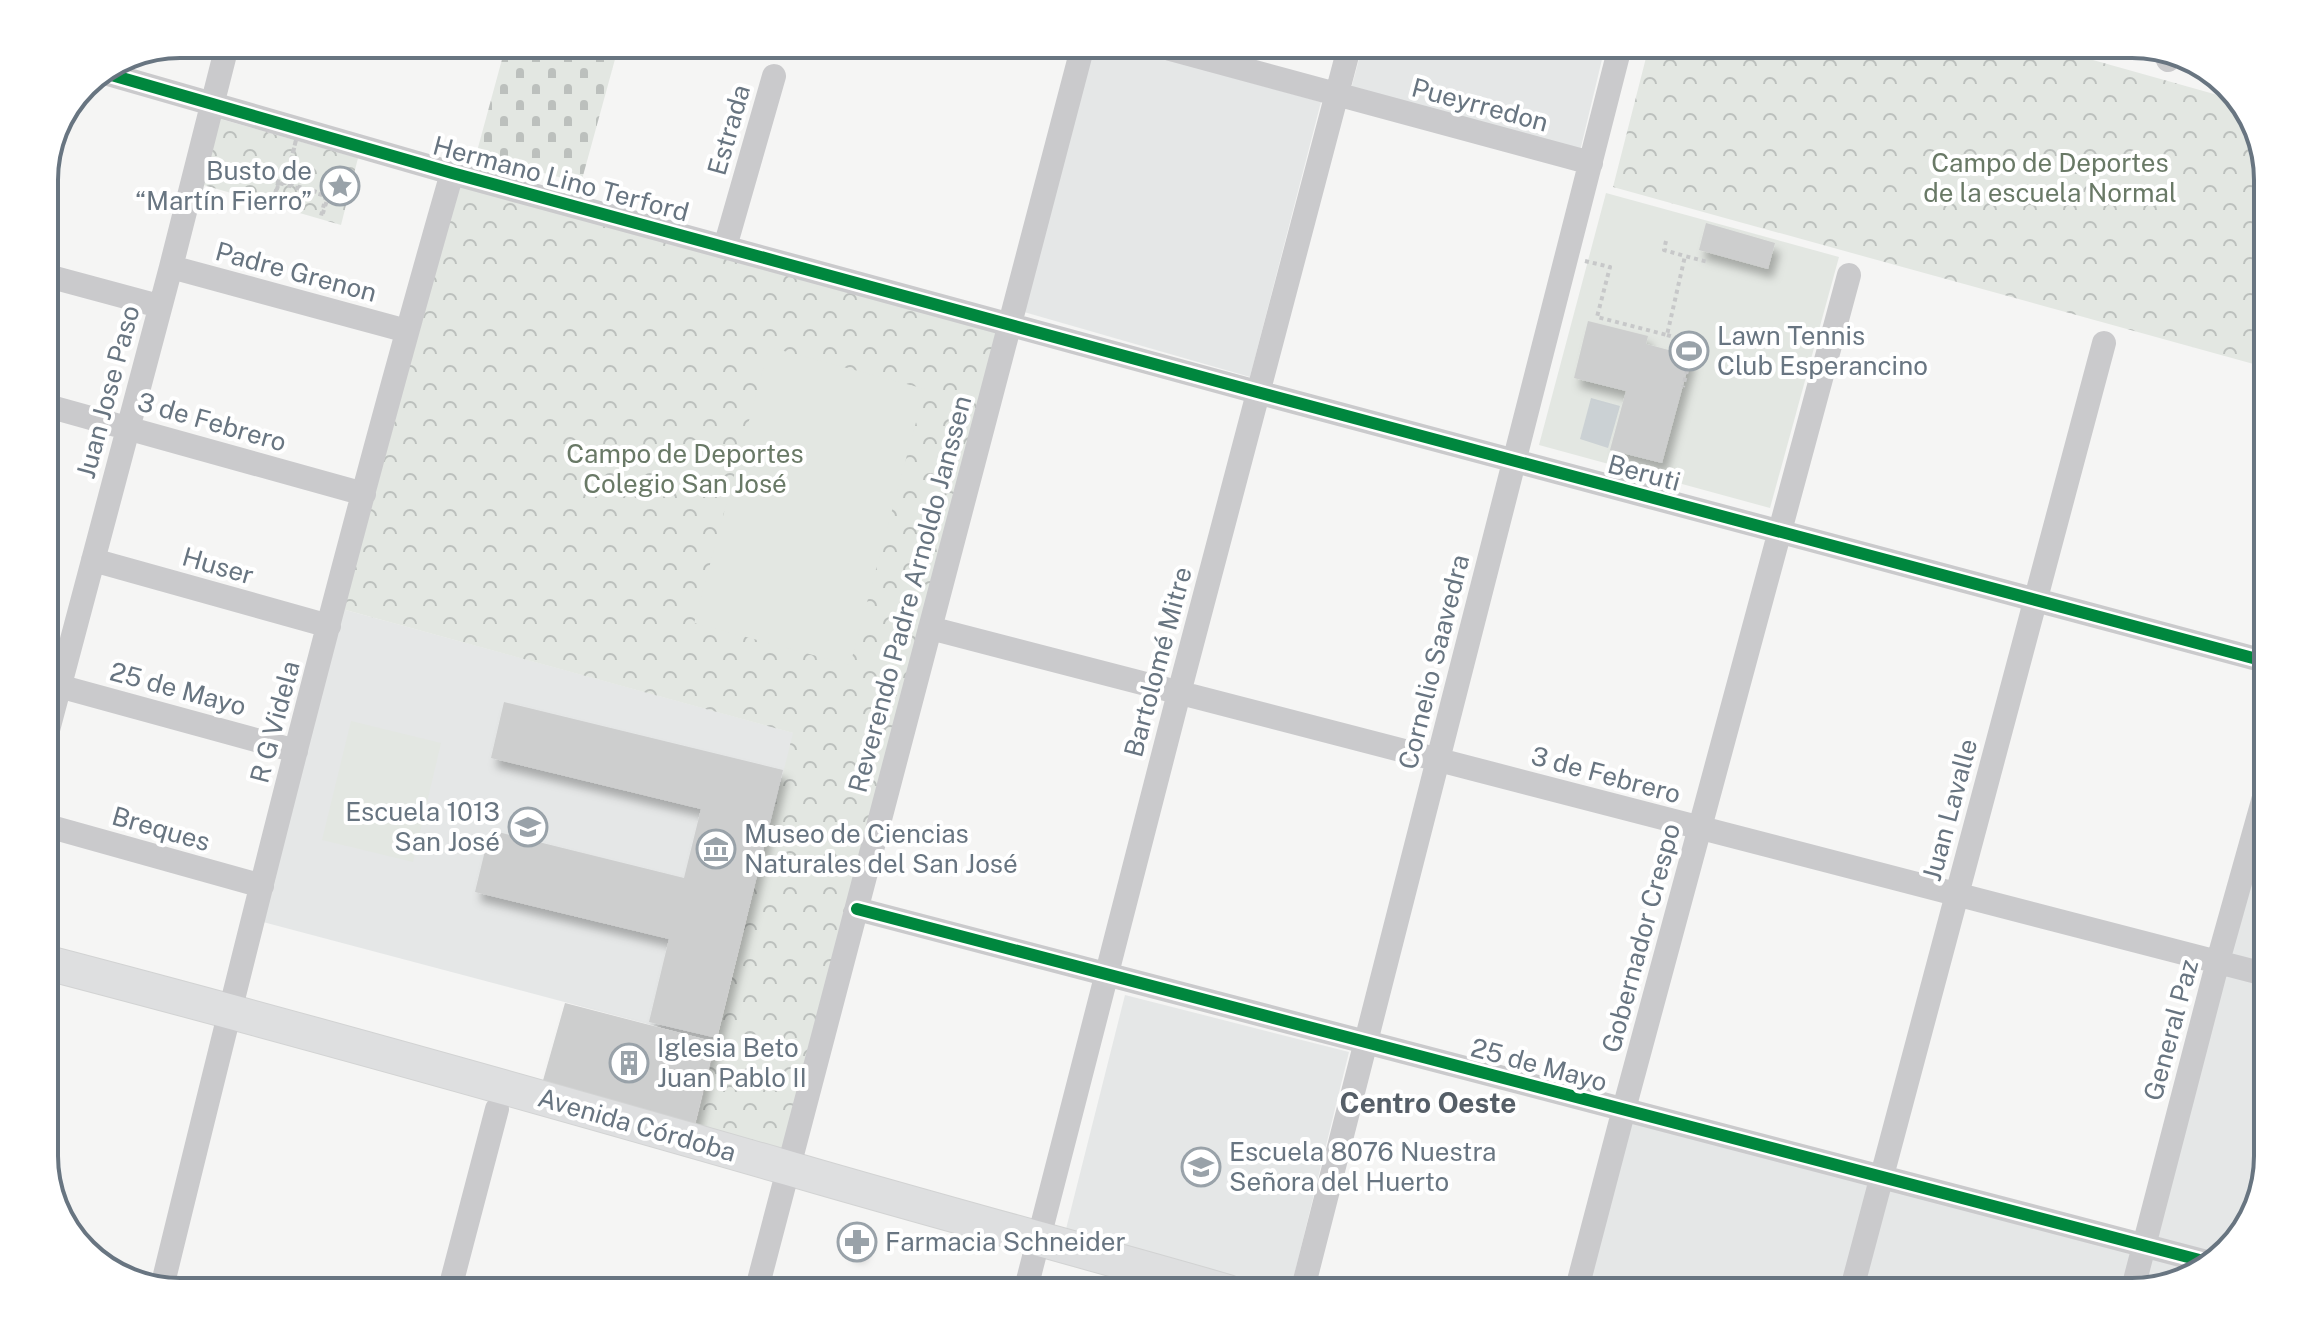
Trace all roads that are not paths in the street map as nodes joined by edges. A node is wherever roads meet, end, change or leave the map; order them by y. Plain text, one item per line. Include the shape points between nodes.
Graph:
1 (224, 58) edge
2 (1080, 58) edge
3 (1202, 58) edge
4 (1346, 58) edge
5 (1617, 58) edge
6 (116, 76) edge
7 (774, 76) dead end
8 (1336, 96) junction
9 (212, 104) junction
10 (1591, 163) junction
11 (452, 173) junction
12 (725, 247) junction
13 (171, 267) junction
14 (1849, 275) dead end
15 (58, 279) edge
16 (159, 306) junction
17 (1010, 323) junction
18 (407, 331) junction
19 (2104, 343) dead end
20 (1257, 392) junction
21 (58, 409) edge
22 (127, 428) junction
23 (1514, 461) junction
24 (364, 494) junction
25 (1780, 532) junction
26 (93, 560) junction
27 (2035, 600) junction
28 (329, 626) junction
29 (930, 628) junction
30 (2254, 658) edge
31 (58, 666) edge
32 (58, 686) edge
33 (1179, 693) junction
34 (296, 751) junction
35 (1437, 760) junction
36 (1700, 828) junction
37 (58, 829) edge
38 (2254, 833) edge
39 (262, 886) junction
40 (1957, 894) junction
41 (857, 909) junction
42 (2218, 961) junction
43 (58, 967) edge
44 (2254, 971) edge
45 (1106, 974) junction
46 (58, 989) edge
47 (227, 1022) junction
48 (1364, 1042) junction
49 (497, 1109) junction
50 (1624, 1109) junction
51 (1882, 1177) junction
52 (785, 1178) junction
53 (2144, 1245) junction
54 (1037, 1248) junction
55 (2197, 1259) edge
56 (164, 1277) edge
57 (453, 1278) edge
58 (760, 1278) edge
59 (1029, 1278) edge
60 (1118, 1278) edge
61 (1167, 1278) edge
62 (1305, 1278) edge
63 (1580, 1278) edge
64 (1855, 1278) edge
65 (2136, 1278) edge

1 - 9 street, Juan Jose Paso
2 - 17 street, Reverendo Padre Arnoldo Janssen
3 - 8 street, Pueyrredon
4 - 8 street, Bartolomé Mitre
5 - 10 street, Cornelio Saavedra
6 - 9 street, Hermano Lino Terford
7 - 12 street, Estrada
8 - 10 street, Pueyrredon
8 - 20 street, Bartolomé Mitre
9 - 11 street, Hermano Lino Terford
9 - 13 street, Juan Jose Paso
10 - 23 street, Cornelio Saavedra
11 - 12 street, Hermano Lino Terford
11 - 18 street, R G Videla
12 - 17 street, Hermano Lino Terford
13 - 16 street, Juan Jose Paso
13 - 18 street, Padre Grenon
14 - 25 street, Gobernador Crespo
15 - 16 street
16 - 22 street, Juan Jose Paso
17 - 20 street, Beruti
17 - 29 street, Reverendo Padre Arnoldo Janssen
18 - 24 street, R G Videla
19 - 27 street, Juan Lavalle
20 - 23 street, Beruti
20 - 33 street, Bartolomé Mitre
21 - 22 street, 3 de Febrero
22 - 24 street, 3 de Febrero
22 - 26 street, Juan Jose Paso
23 - 25 street, Beruti
23 - 35 street, Cornelio Saavedra
24 - 28 street, R G Videla
25 - 27 street, Beruti
25 - 36 street, Gobernador Crespo
26 - 28 street, Huser
26 - 31 street, Juan Jose Paso
27 - 30 street, Beruti
27 - 40 street, Juan Lavalle
28 - 34 street, R G Videla
29 - 33 street, 3 de Febrero
29 - 41 street, Reverendo Padre Arnoldo Janssen
32 - 34 street, 25 de Mayo
33 - 35 street, 3 de Febrero
33 - 45 street, Bartolomé Mitre
34 - 39 street, R G Videla
35 - 36 street, 3 de Febrero
35 - 48 street, Cornelio Saavedra
36 - 40 street, 3 de Febrero
36 - 50 street, Gobernador Crespo
37 - 39 street, Breques
38 - 42 street, General Paz
39 - 47 street, R G Videla
40 - 42 street, 3 de Febrero
40 - 51 street, Juan Lavalle
41 - 45 street, 25 de Mayo
41 - 52 street, Reverendo Padre Arnoldo Janssen
42 - 44 street, 3 de Febrero
42 - 53 street, General Paz
43 - 47 main road, Avenida Córdoba
45 - 48 street, 25 de Mayo
45 - 54 street, Bartolomé Mitre
46 - 47 main road, Avenida Córdoba
47 - 49 main road, Avenida Córdoba
47 - 52 main road, Avenida Córdoba via 676,1135
47 - 56 street, R G Videla
48 - 50 street, 25 de Mayo
48 - 62 street, Cornelio Saavedra
49 - 52 main road, Avenida Córdoba
49 - 57 street
50 - 51 street, 25 de Mayo
50 - 63 street, Gobernador Crespo
51 - 53 street, 25 de Mayo
51 - 64 street, Juan Lavalle
52 - 54 main road, Avenida Córdoba
52 - 58 street, Reverendo Padre Arnoldo Janssen
53 - 55 street, 25 de Mayo
53 - 65 street, General Paz
54 - 59 street, Bartolomé Mitre
54 - 60 main road, Avenida Córdoba
54 - 61 main road, Avenida Córdoba

